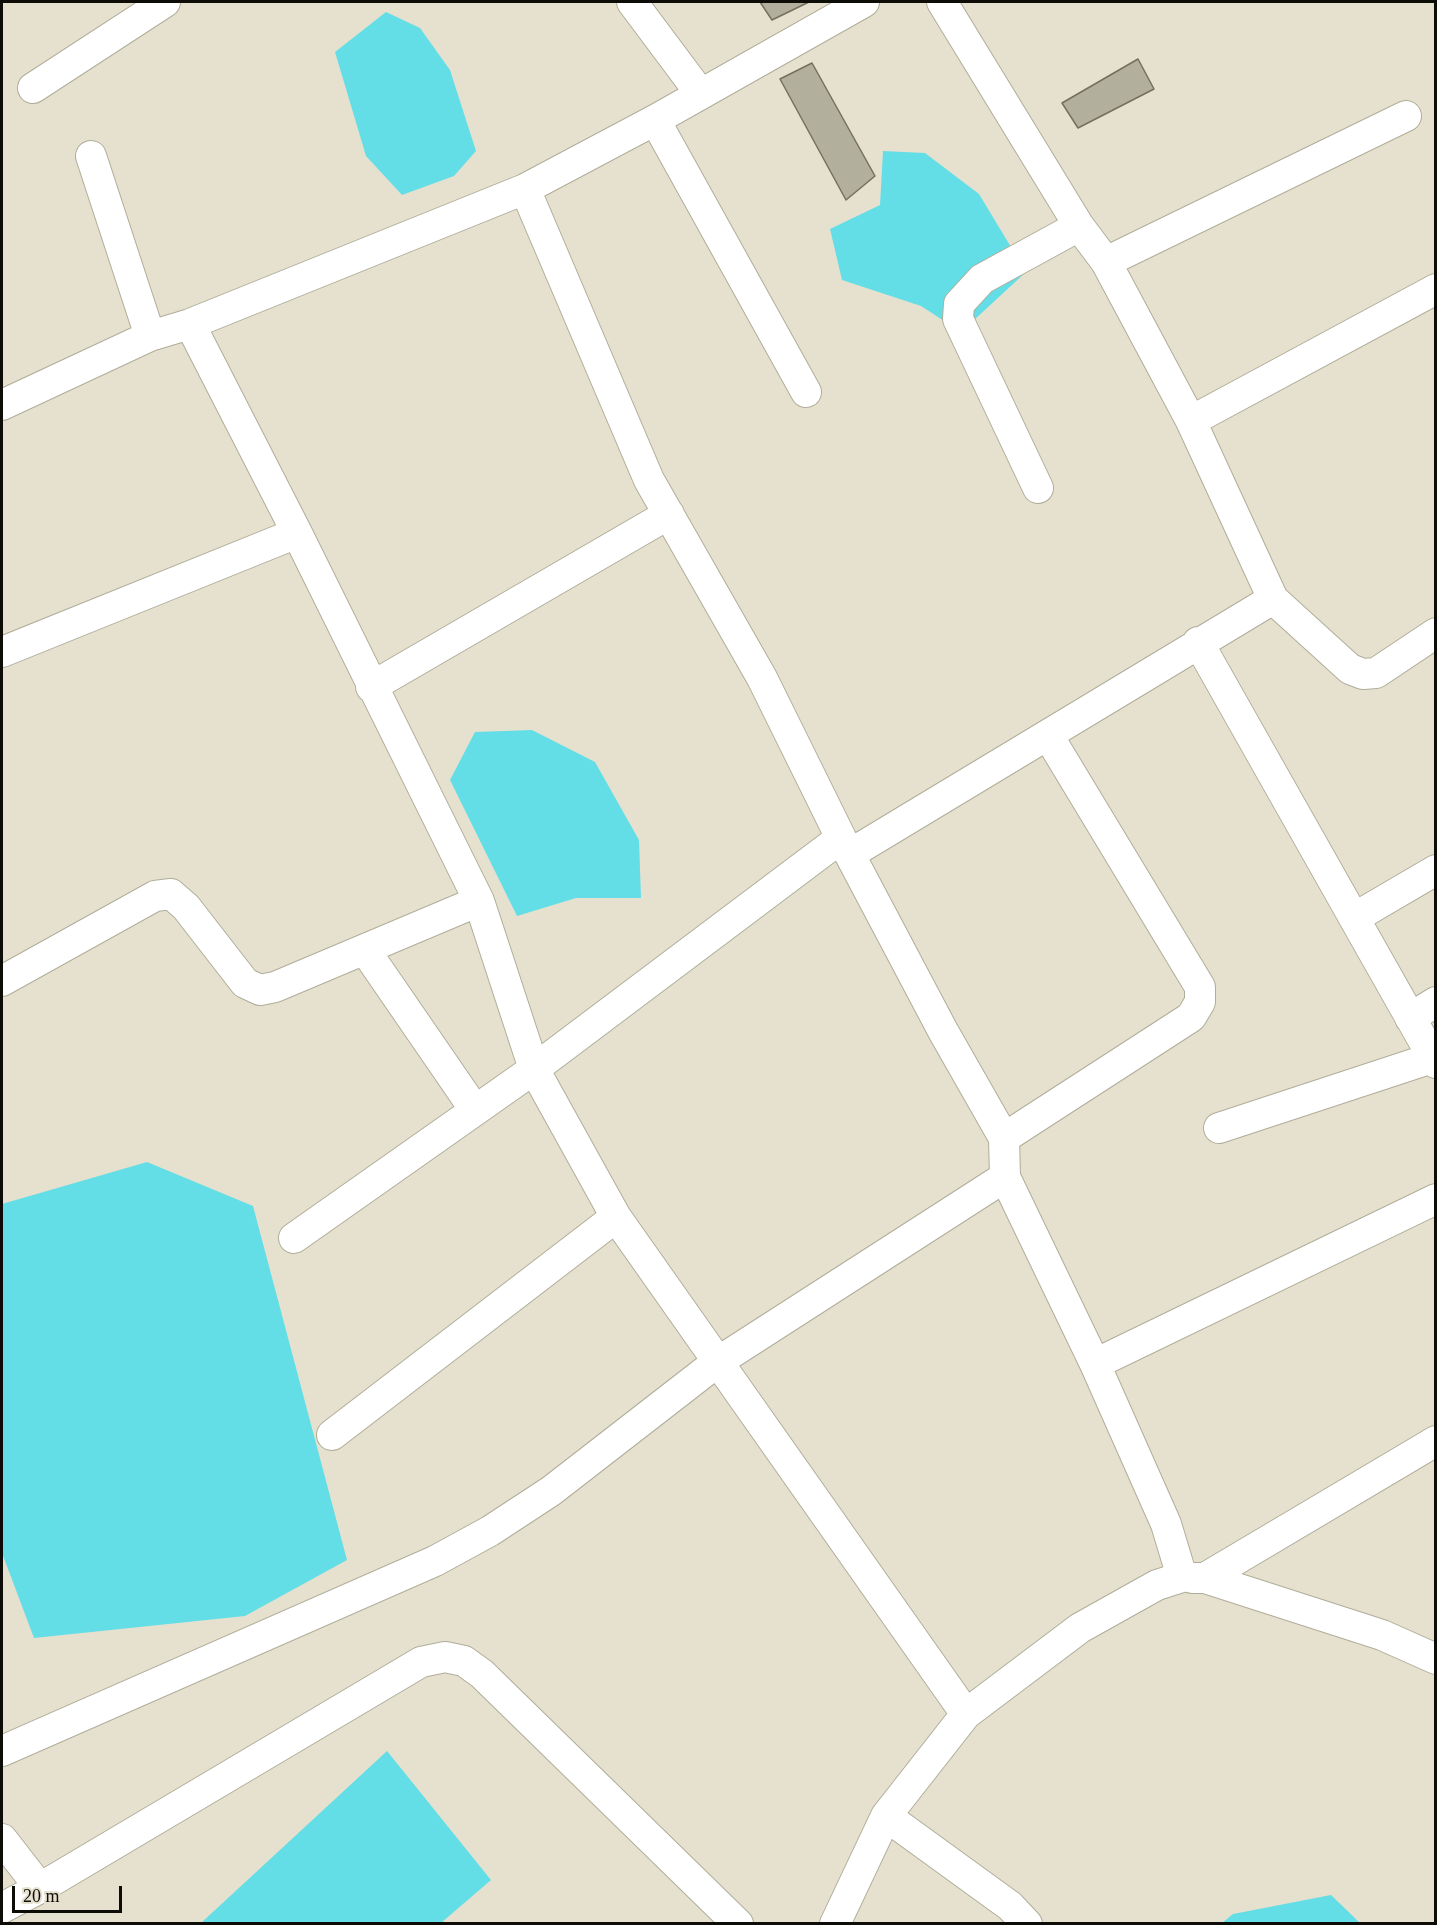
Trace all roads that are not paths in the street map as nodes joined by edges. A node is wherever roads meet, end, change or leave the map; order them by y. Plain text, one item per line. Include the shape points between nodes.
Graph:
1 (165, 2) edge
2 (632, 2) edge
3 (864, 2) edge
4 (942, 2) edge
5 (33, 88) dead end
6 (700, 93) junction
7 (1406, 116) dead end
8 (655, 120) junction
9 (91, 156) dead end
10 (525, 189) junction
11 (1080, 226) junction
12 (1106, 262) junction
13 (1436, 289) edge
14 (190, 324) junction
15 (150, 336) junction
16 (806, 392) dead end
17 (2, 405) edge
18 (1191, 421) junction
19 (1038, 488) dead end
20 (669, 514) junction
21 (297, 533) junction
22 (1273, 599) junction
23 (1436, 633) edge
24 (1198, 642) junction
25 (2, 652) edge
26 (371, 687) junction
27 (1049, 737) junction
28 (846, 846) junction
29 (1436, 870) edge
30 (479, 901) junction
31 (1354, 918) junction
32 (364, 950) junction
33 (2, 981) edge
34 (1436, 1002) edge
35 (1410, 1018) junction
36 (1434, 1060) edge
37 (534, 1069) junction
38 (475, 1110) junction
39 (1218, 1128) dead end
40 (1004, 1138) junction
41 (1005, 1177) junction
42 (1436, 1199) edge
43 (616, 1217) junction
44 (294, 1238) dead end
45 (717, 1363) junction
46 (1095, 1364) junction
47 (332, 1435) dead end
48 (1436, 1441) edge
49 (1194, 1578) junction
50 (1436, 1659) edge
51 (966, 1714) junction
52 (2, 1751) edge
53 (886, 1816) junction
54 (2, 1839) edge
55 (40, 1888) junction
56 (2, 1908) edge
57 (738, 1923) edge
58 (835, 1923) edge
59 (1027, 1923) edge

1 - 5 street
2 - 6 street
3 - 6 street
4 - 11 street
6 - 8 street
7 - 12 street
8 - 10 street
8 - 16 street
9 - 15 street
10 - 14 street
10 - 20 street via 636,452
11 - 12 street
11 - 19 street via 982,279 959,304 957,319
12 - 18 street
13 - 18 street
14 - 15 street
14 - 21 street
15 - 17 street
18 - 22 street
20 - 26 street
20 - 28 street via 762,678
21 - 25 street
21 - 26 street
22 - 23 street via 1350,669 1363,674 1376,673
22 - 24 street
24 - 27 street
24 - 31 street
26 - 30 street
27 - 28 street
27 - 40 street via 1200,987 1200,1002 1191,1017
28 - 37 street
28 - 40 street
29 - 31 street
30 - 32 street
30 - 37 street
31 - 35 street
32 - 33 street via 260,990 245,983 186,907 171,894 155,896
32 - 38 street
34 - 35 street
35 - 36 street
36 - 39 street
37 - 38 street
37 - 43 street
38 - 44 street
40 - 41 street
41 - 45 street
41 - 46 street
42 - 46 street
43 - 45 street
43 - 47 street
45 - 51 street
45 - 52 street via 551,1491 435,1561
46 - 49 street
48 - 49 street
49 - 50 street via 1382,1635
49 - 51 street via 1157,1585 1080,1628
51 - 53 street
53 - 58 street
53 - 59 street via 1010,1905
54 - 55 street
55 - 56 street
55 - 57 street via 421,1662 445,1657 464,1661 482,1674

